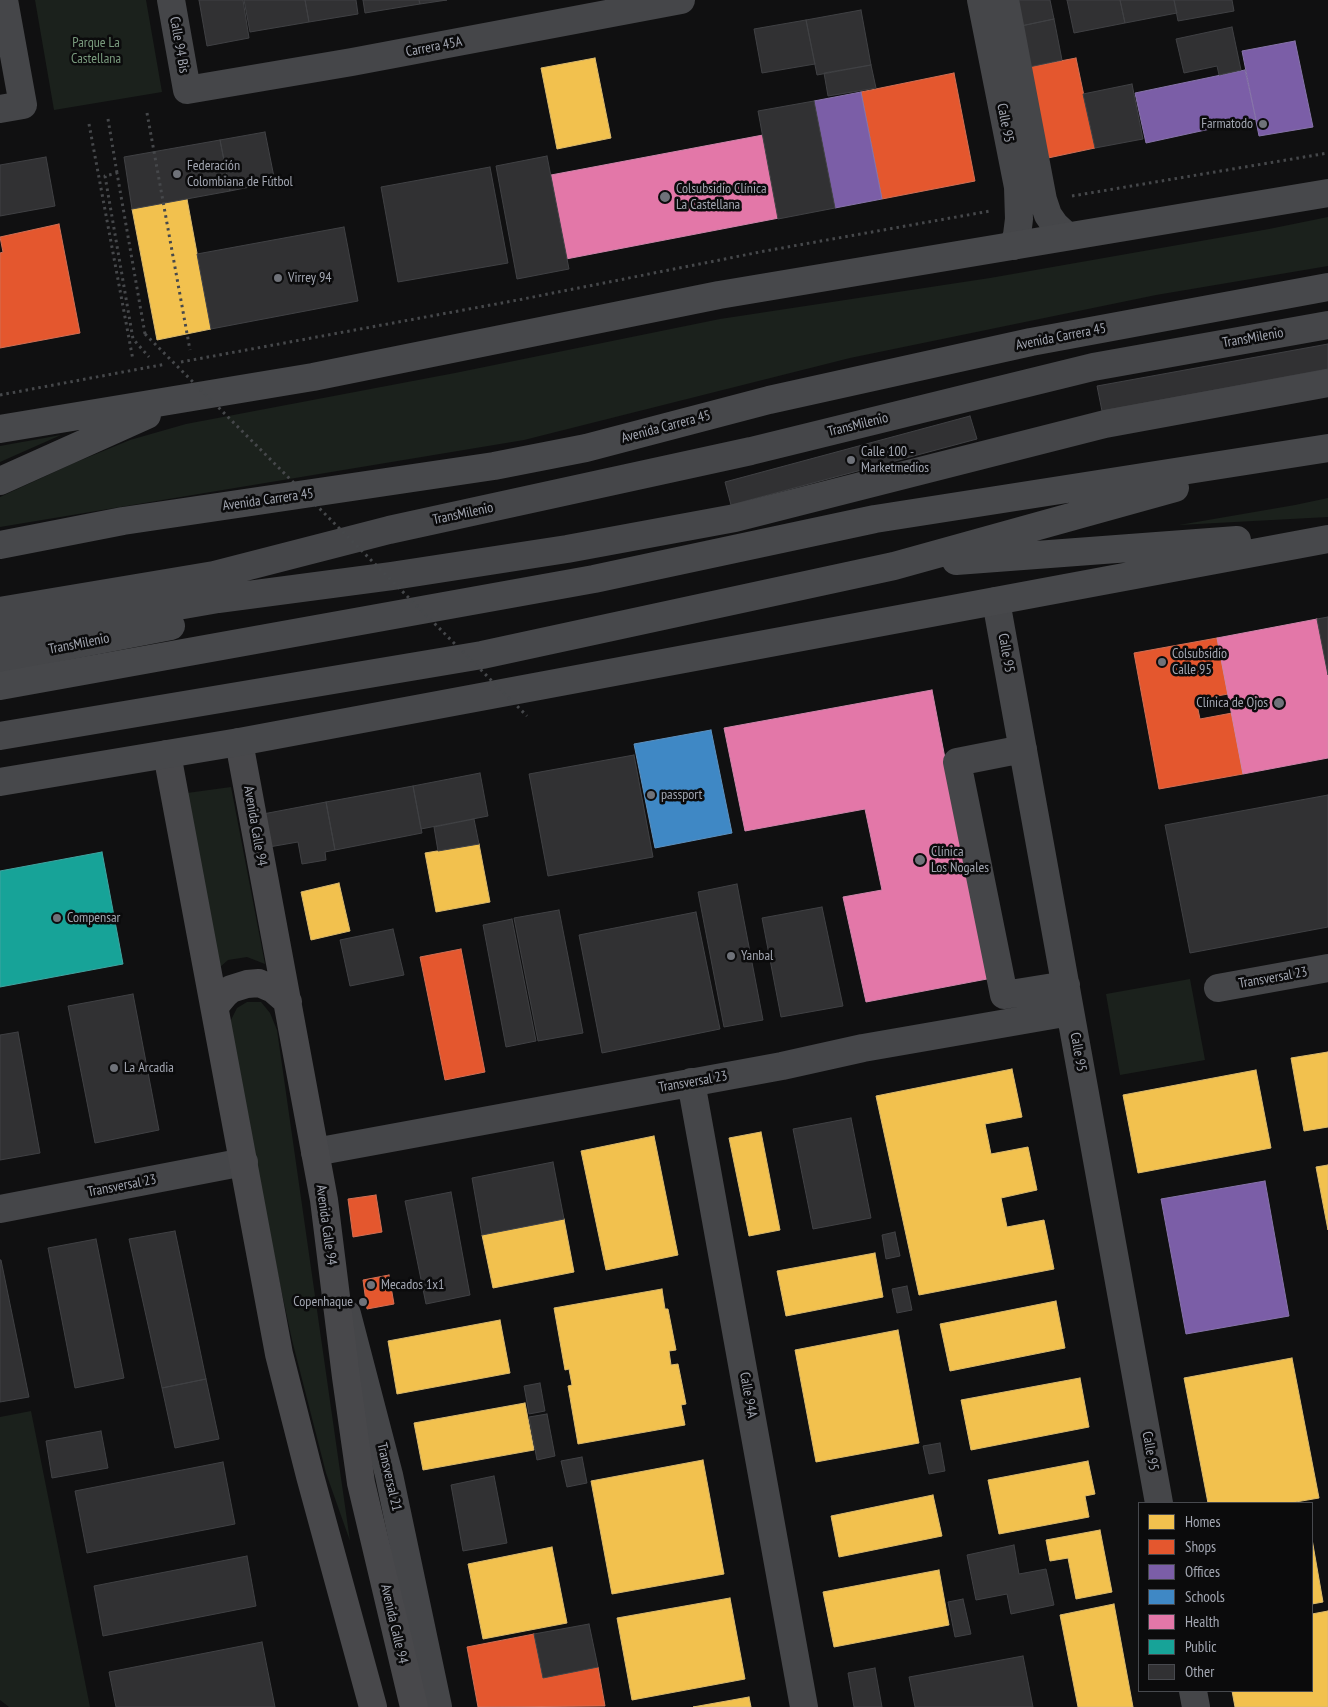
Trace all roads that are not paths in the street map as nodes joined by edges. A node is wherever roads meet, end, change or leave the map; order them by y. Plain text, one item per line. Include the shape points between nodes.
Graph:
1 (4, 0) edge
2 (171, 0) edge
3 (681, 0) edge
4 (981, 0) edge
5 (1004, 0) edge
6 (187, 90) joint
7 (11, 107) edge
8 (1328, 193) edge
9 (1031, 203) junction
10 (1067, 236) junction
11 (1013, 246) junction
12 (1328, 287) edge
13 (1328, 325) edge
14 (1328, 384) edge
15 (182, 398) junction
16 (0, 429) edge
17 (1328, 448) edge
18 (1297, 454) junction
19 (0, 481) edge
20 (389, 530) junction
21 (1328, 534) edge
22 (1328, 539) edge
23 (0, 545) edge
24 (894, 566) junction
25 (392, 576) junction
26 (216, 587) junction
27 (0, 592) edge
28 (996, 601) junction
29 (0, 611) edge
30 (0, 637) edge
31 (0, 659) edge
32 (0, 686) edge
33 (0, 736) edge
34 (239, 742) junction
35 (1023, 749) junction
36 (167, 754) junction
37 (0, 782) edge
38 (1328, 968) edge
39 (1066, 984) junction
40 (1218, 988) dead end
41 (288, 1002) junction
42 (214, 1006) junction
43 (1070, 1012) junction
44 (691, 1082) junction
45 (315, 1152) junction
46 (244, 1162) junction
47 (0, 1209) edge
48 (330, 1249) junction
49 (1159, 1502) edge
50 (1193, 1692) edge
51 (373, 1707) edge
52 (414, 1707) edge
53 (438, 1707) edge
54 (804, 1707) edge
55 (1196, 1707) edge

1 - 7 street
2 - 6 street, Calle 94 Bis
3 - 6 street, Carrera 45A via 362,61
4 - 9 street, Calle 95 via 1018,187
5 - 9 street, Calle 95
8 - 10 highway
9 - 10 street, Calle 95 via 1048,215
9 - 11 street, Calle 95
10 - 11 highway
11 - 15 highway via 719,295 313,377
12 - 23 highway, Avenida Carrera 45 via 1031,342 770,400 586,448 531,459 123,521
13 - 20 street, TransMilenio via 1093,367 751,452
14 - 25 street, TransMilenio via 1105,424 735,518 567,549
15 - 16 highway
15 - 19 highway
17 - 18 highway
18 - 24 highway
18 - 32 highway via 875,519 594,579
20 - 26 street, TransMilenio
20 - 27 street, TransMilenio
21 - 24 highway
22 - 28 highway
24 - 33 highway via 482,655
25 - 26 street, TransMilenio
25 - 31 street, TransMilenio via 221,616
26 - 29 street, TransMilenio
26 - 30 street, TransMilenio
28 - 34 highway
28 - 35 street, Calle 95
34 - 36 highway
34 - 41 main road, Avenida Calle 94
35 - 39 street, Calle 95
35 - 39 street via 957,762 1004,996
36 - 37 highway
36 - 42 main road
38 - 40 street, Transversal 23
39 - 43 street, Calle 95
41 - 42 main road via 260,983 232,989
41 - 45 main road, Avenida Calle 94
42 - 46 main road
43 - 44 street, Transversal 23
43 - 49 street, Calle 95
44 - 45 street, Transversal 23
44 - 54 street, Calle 94A
45 - 48 main road, Avenida Calle 94
46 - 47 street, Transversal 23
46 - 51 main road via 279,1354
48 - 52 main road, Avenida Calle 94 via 361,1483
48 - 53 street, Transversal 21 via 389,1475
50 - 55 street

